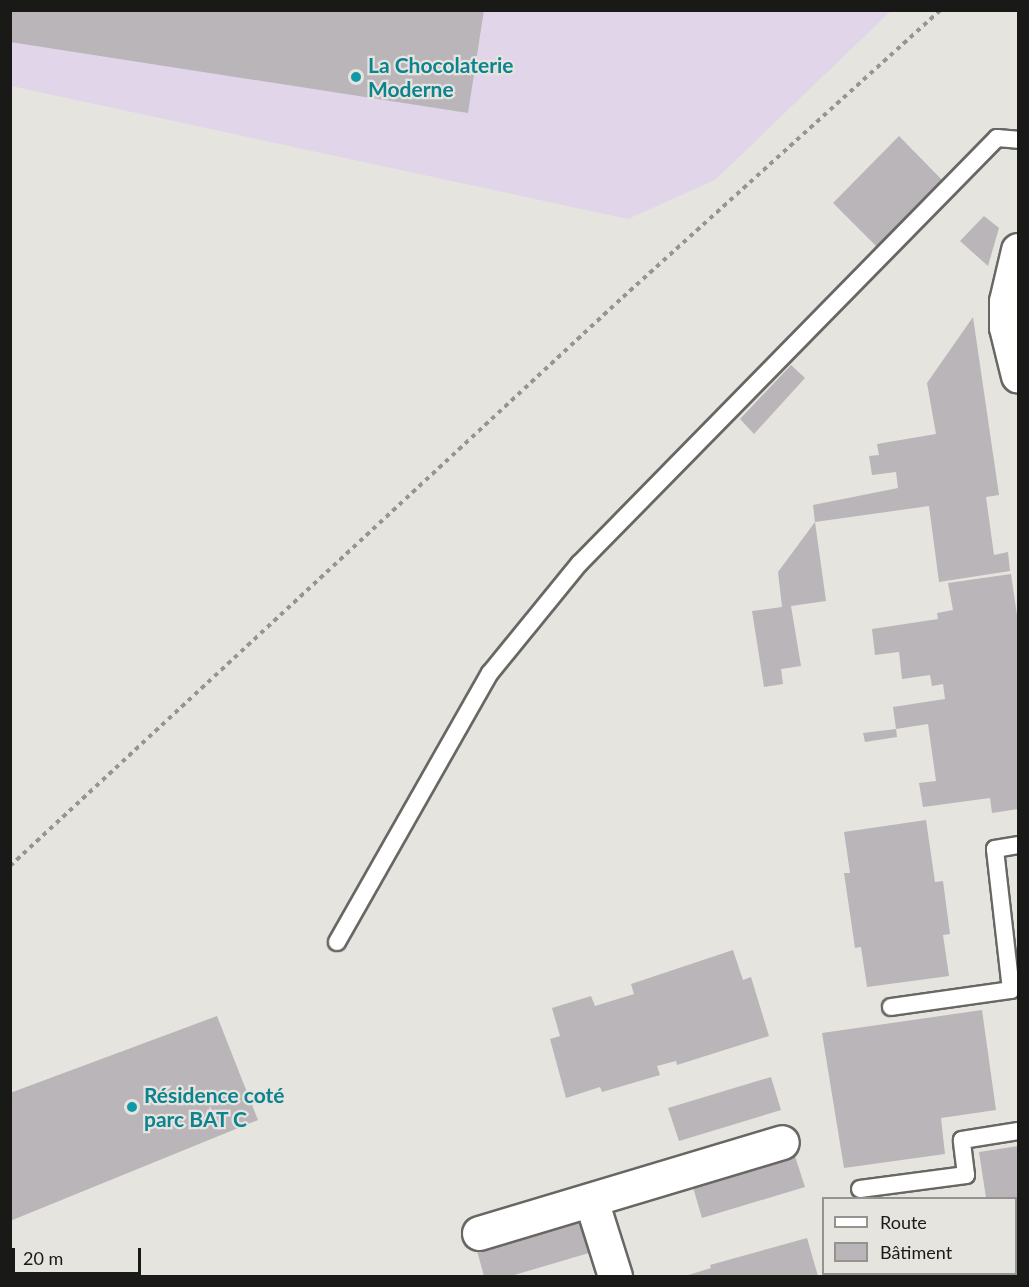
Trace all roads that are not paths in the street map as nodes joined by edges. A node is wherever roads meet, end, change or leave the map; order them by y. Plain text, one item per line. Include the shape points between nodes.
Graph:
1 (1018, 140) edge
2 (1018, 250) edge
3 (1018, 375) edge
4 (1018, 845) edge
5 (337, 942) dead end
6 (891, 1007) dead end
7 (1018, 1131) edge
8 (782, 1142) dead end
9 (860, 1189) dead end
10 (591, 1200) junction
11 (479, 1233) dead end
12 (615, 1276) edge

1 - 5 lane via 997,138 579,564 490,672
2 - 3 street via 1006,301 1006,327
4 - 6 lane via 995,849 1011,990
7 - 9 lane via 962,1140 966,1175
8 - 10 street
10 - 11 street
10 - 12 street

